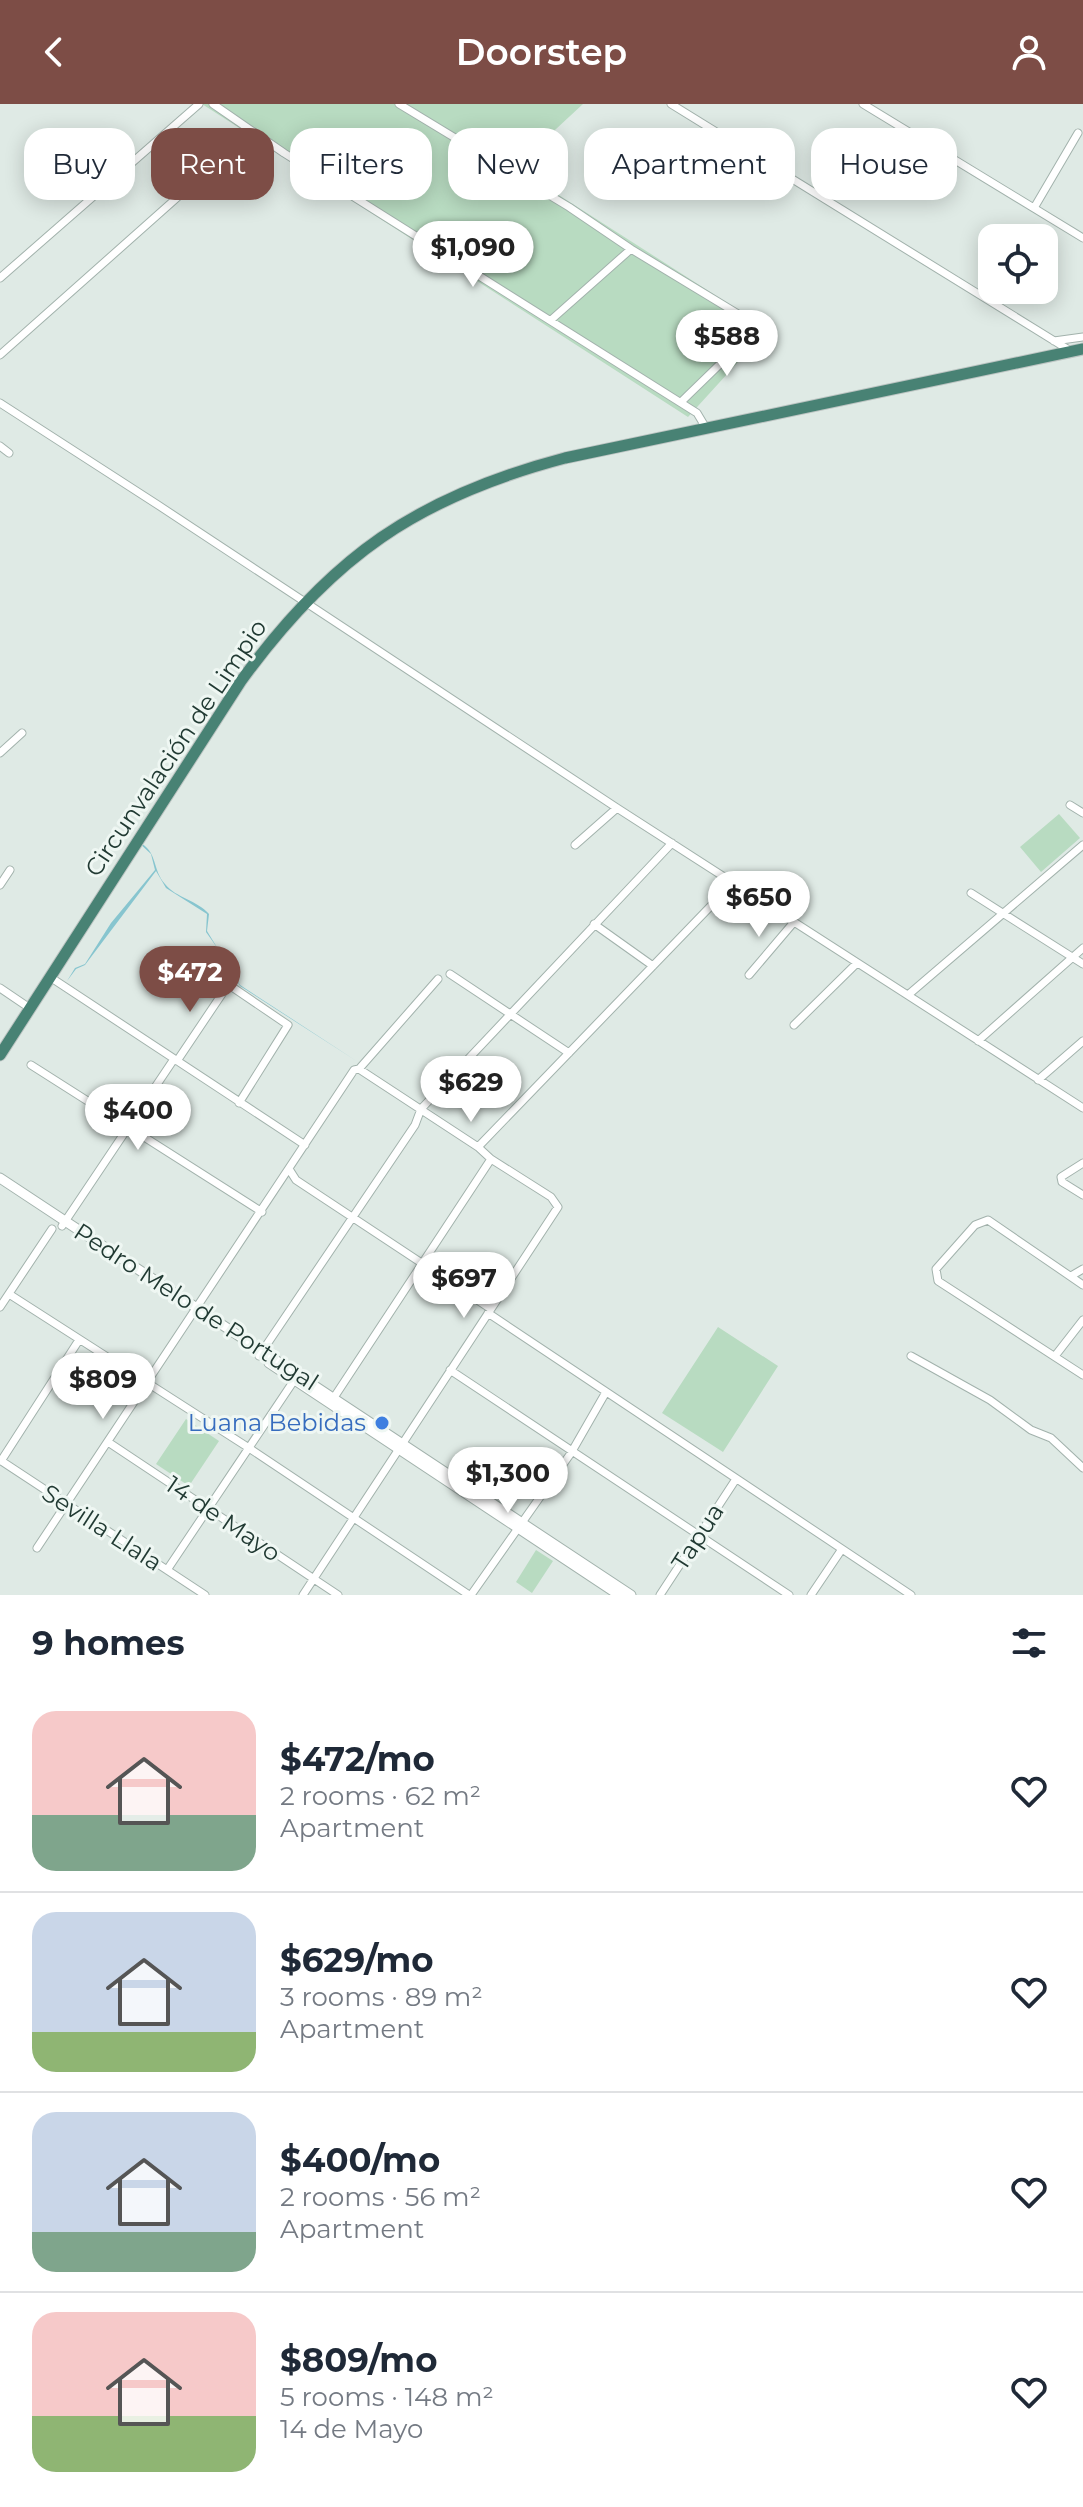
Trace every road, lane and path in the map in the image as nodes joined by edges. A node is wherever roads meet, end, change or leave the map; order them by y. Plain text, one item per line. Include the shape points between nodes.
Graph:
1 (199, 104) edge
2 (213, 104) edge
3 (399, 104) edge
4 (671, 104) edge
5 (863, 104) edge
6 (248, 128) edge
7 (1078, 133) dead end
8 (274, 145) edge
9 (174, 200) edge
10 (1034, 208) junction
11 (1083, 238) edge
12 (631, 249) junction
13 (0, 278) edge
14 (551, 320) junction
15 (1083, 337) edge
16 (1054, 341) junction
17 (1083, 349) edge
18 (1069, 350) junction
19 (0, 355) edge
20 (681, 402) junction
21 (1, 406) edge
22 (706, 428) junction
23 (0, 446) edge
24 (9, 453) dead end
25 (305, 602) junction
26 (22, 733) dead end
27 (0, 753) edge
28 (1070, 805) dead end
29 (617, 808) junction
30 (1083, 813) edge
31 (672, 843) junction
32 (575, 845) dead end
33 (1083, 845) edge
34 (10, 870) dead end
35 (733, 883) junction
36 (0, 885) edge
37 (971, 893) dead end
38 (1004, 914) junction
39 (794, 922) junction
40 (594, 924) junction
41 (1083, 948) edge
42 (1072, 957) junction
43 (857, 963) junction
44 (1083, 964) edge
45 (653, 966) junction
46 (450, 974) dead end
47 (749, 975) dead end
48 (50, 977) junction
49 (438, 979) dead end
50 (228, 985) junction
51 (0, 988) edge
52 (189, 988) dead end
53 (908, 995) junction
54 (31, 1009) junction
55 (509, 1013) junction
56 (794, 1025) dead end
57 (978, 1041) junction
58 (1083, 1041) edge
59 (569, 1053) junction
60 (0, 1055) edge
61 (175, 1060) junction
62 (31, 1065) dead end
63 (359, 1069) junction
64 (1038, 1080) junction
65 (239, 1103) junction
66 (1083, 1108) edge
67 (421, 1109) junction
68 (128, 1128) junction
69 (305, 1145) junction
70 (478, 1147) junction
71 (491, 1159) junction
72 (1083, 1163) edge
73 (289, 1169) junction
74 (0, 1178) edge
75 (0, 1185) edge
76 (1083, 1195) edge
77 (262, 1212) junction
78 (353, 1218) junction
79 (60, 1225) junction
80 (422, 1263) junction
81 (1083, 1269) edge
82 (1071, 1276) junction
83 (1083, 1285) edge
84 (9, 1294) junction
85 (0, 1307) edge
86 (195, 1311) junction
87 (489, 1311) junction
88 (1083, 1320) edge
89 (79, 1340) junction
90 (261, 1354) junction
91 (911, 1356) dead end
92 (1055, 1356) junction
93 (450, 1370) junction
94 (1083, 1375) edge
95 (296, 1377) junction
96 (147, 1383) junction
97 (606, 1392) junction
98 (332, 1401) junction
99 (108, 1442) junction
100 (400, 1446) junction
101 (249, 1448) junction
102 (572, 1451) junction
103 (0, 1461) edge
104 (1083, 1468) edge
105 (736, 1479) junction
106 (66, 1504) junction
107 (209, 1509) junction
108 (355, 1517) junction
109 (520, 1525) junction
110 (699, 1535) junction
111 (37, 1548) dead end
112 (842, 1549) junction
113 (576, 1563) junction
114 (167, 1570) junction
115 (313, 1579) junction
116 (205, 1595) edge
117 (303, 1595) edge
118 (338, 1595) edge
119 (470, 1595) edge
120 (619, 1595) edge
121 (631, 1595) edge
122 (660, 1595) edge
123 (789, 1595) edge
124 (811, 1595) edge
125 (911, 1595) edge

1 - 13 street
2 - 6 street
3 - 12 street
4 - 16 street
5 - 10 street
7 - 10 street
8 - 14 street
9 - 19 street
10 - 11 street
12 - 14 street
12 - 20 street via 748,320 752,328
14 - 20 street
15 - 16 street
16 - 18 street
17 - 18 highway, Circunvalación de Limpio
18 - 22 highway, Circunvalación de Limpio
20 - 22 street
21 - 25 street
22 - 25 highway, Circunvalación de Limpio via 511,472 447,498 398,525
23 - 24 street
25 - 29 street
25 - 48 highway, Circunvalación de Limpio via 241,681
26 - 27 street
28 - 30 street
29 - 31 street
29 - 32 street
31 - 35 street
31 - 40 street
33 - 38 street
34 - 36 street
35 - 39 street
35 - 45 street
37 - 38 street
38 - 42 street
38 - 53 street
39 - 43 street
39 - 47 street
40 - 45 street
40 - 55 street
41 - 42 street
42 - 44 street
42 - 57 street
43 - 53 street
43 - 56 street
45 - 59 street
46 - 55 street
48 - 54 highway, Circunvalación de Limpio
48 - 61 street
49 - 63 street
50 - 52 street via 208,972
50 - 61 street
50 - 65 street via 288,1025
51 - 54 street
53 - 57 street
54 - 60 highway, Circunvalación de Limpio
55 - 59 street
55 - 67 street
57 - 64 street
58 - 64 street
59 - 70 street
61 - 65 street
61 - 68 street
62 - 68 street
63 - 67 street
63 - 69 street
64 - 66 street
65 - 69 street
67 - 70 street
67 - 78 street
68 - 77 street
68 - 79 street
69 - 73 street
70 - 71 street
71 - 80 street
71 - 87 street via 551,1197 558,1207
72 - 76 street via 1061,1177
73 - 77 street
73 - 78 street via 296,1180
74 - 79 street, Pedro Melo de Portugal
75 - 79 street, Pedro Melo de Portugal
77 - 86 street
78 - 80 street
78 - 90 street
79 - 84 street
79 - 86 street, Pedro Melo de Portugal
80 - 87 street
80 - 98 street
81 - 82 street
82 - 83 street
82 - 92 street via 988,1220 975,1225 936,1269 938,1281
84 - 85 street
84 - 89 street
86 - 90 street, Pedro Melo de Portugal
86 - 96 street
87 - 93 street
87 - 97 street
88 - 92 street
89 - 96 street
89 - 103 street
90 - 95 street, Pedro Melo de Portugal
91 - 104 street via 1051,1438
92 - 94 street
93 - 100 street
93 - 102 street
95 - 98 street, Pedro Melo de Portugal
95 - 101 street
96 - 99 street
96 - 101 street
97 - 102 street
97 - 105 street
98 - 100 street, Pedro Melo de Portugal
99 - 106 street
99 - 107 street, 14 de Mayo
100 - 108 street
100 - 109 street, Pedro Melo de Portugal
101 - 107 street
101 - 108 street
102 - 109 street
102 - 110 street
103 - 106 street, Sevilla Llala
105 - 110 street, Tapua
105 - 112 street
106 - 111 street
106 - 114 street, Sevilla Llala
107 - 114 street
107 - 115 street, 14 de Mayo
108 - 115 street
108 - 119 street
109 - 113 street, Pedro Melo de Portugal
109 - 119 street
110 - 122 street, Tapua
110 - 123 street
112 - 124 street
112 - 125 street
113 - 120 street, Pedro Melo de Portugal
113 - 121 street, Pedro Melo de Portugal
114 - 116 street, Sevilla Llala
115 - 117 street
115 - 118 street, 14 de Mayo

